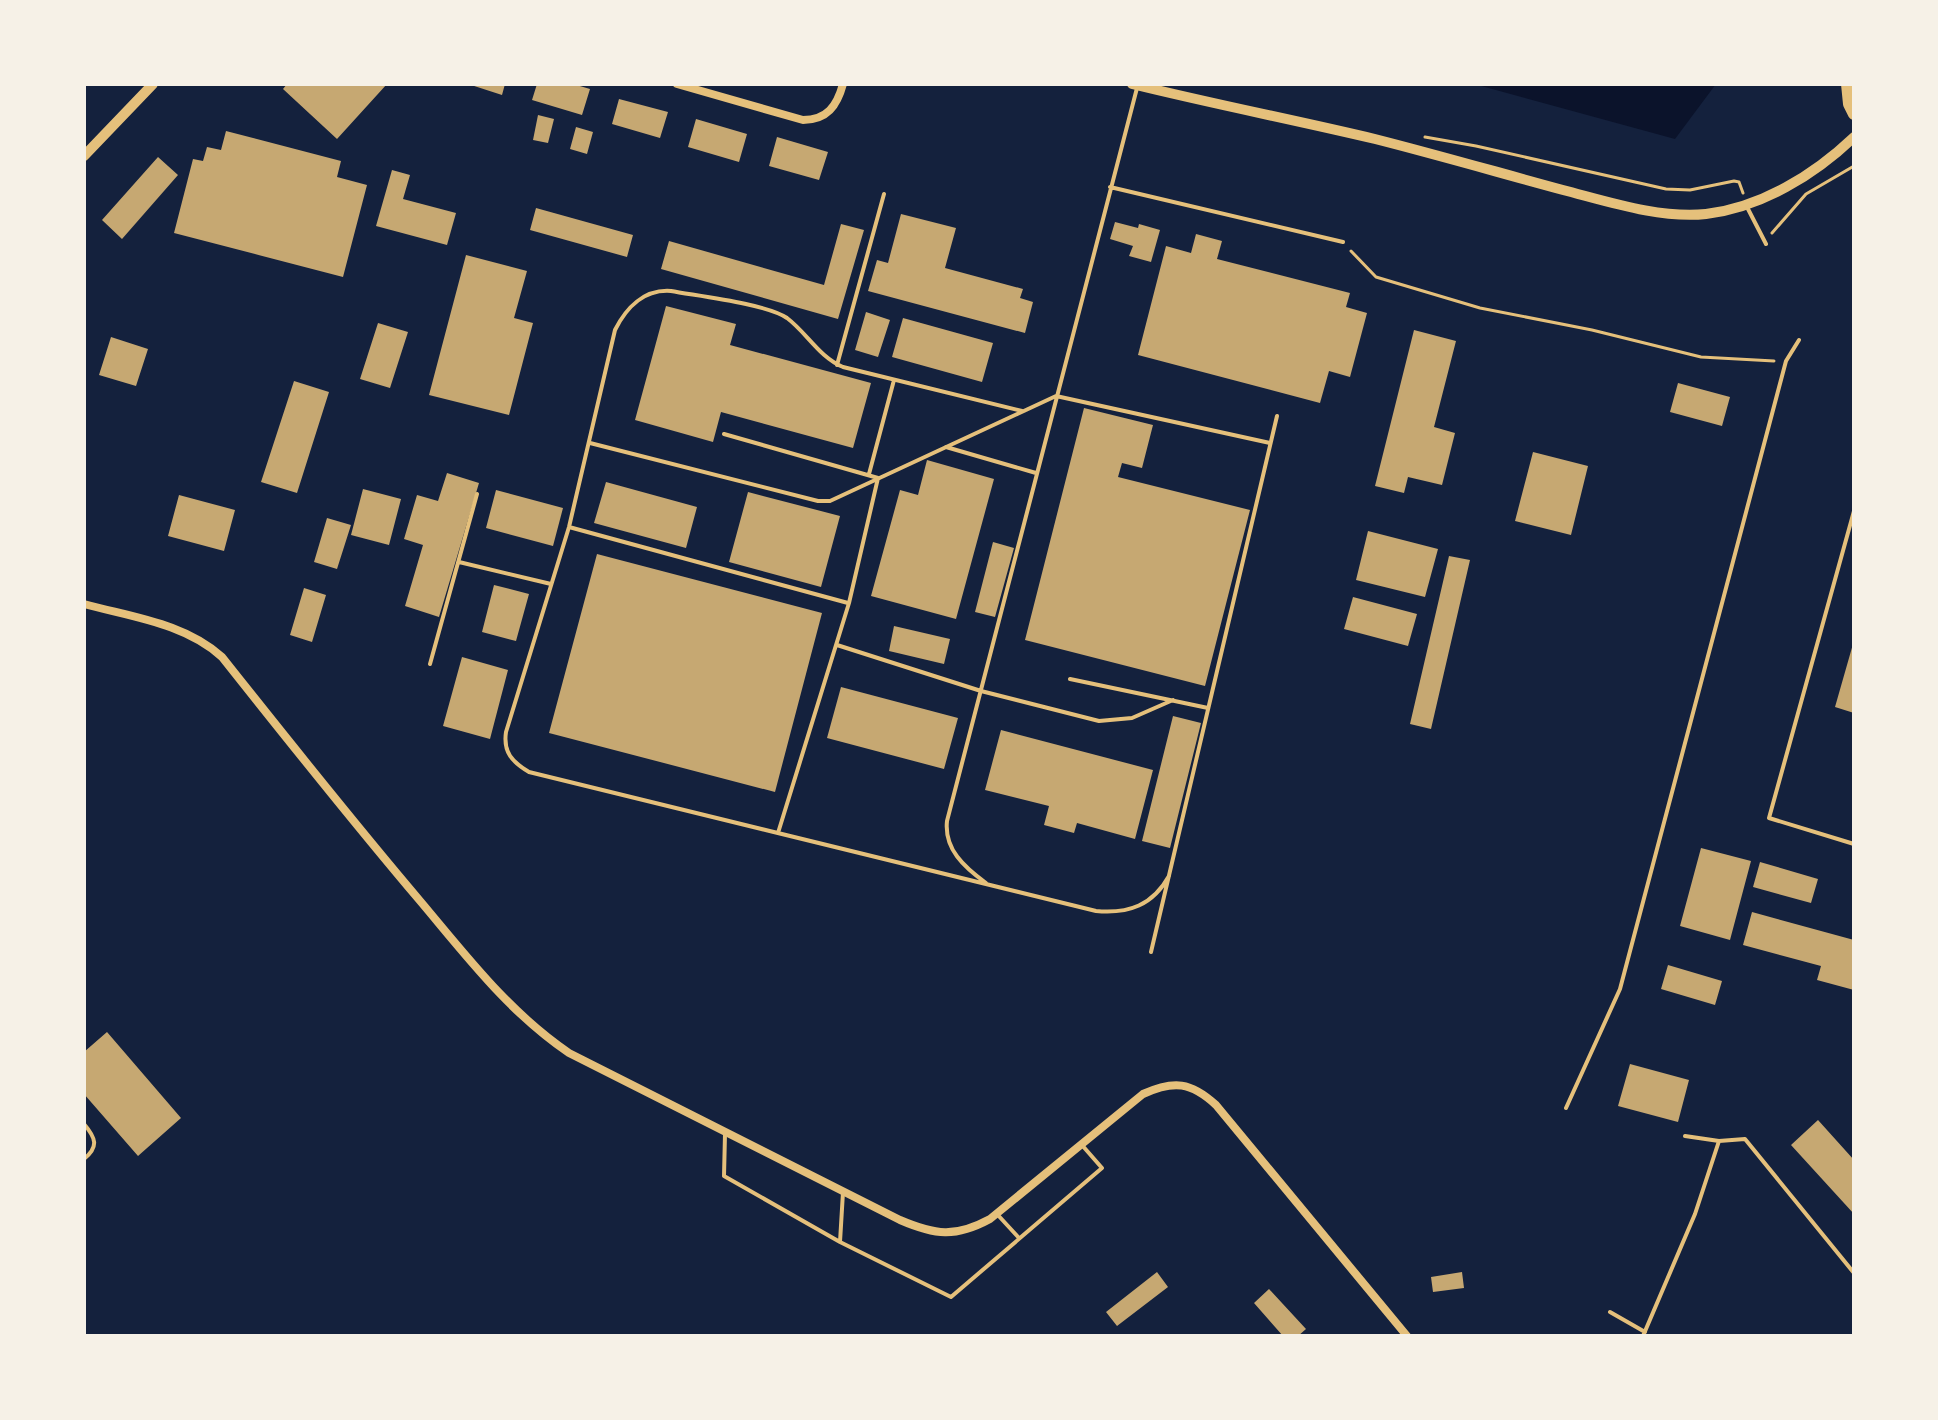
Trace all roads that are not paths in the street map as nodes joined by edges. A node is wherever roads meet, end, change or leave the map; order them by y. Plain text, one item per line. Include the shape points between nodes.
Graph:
1 (153, 84) edge
2 (677, 84) edge
3 (843, 84) edge
4 (1847, 84) edge
5 (1135, 85) edge
6 (1854, 114) edge
7 (1854, 137) edge
8 (84, 156) edge
9 (1110, 187) junction
10 (884, 194) dead end
11 (1746, 205) junction
12 (1343, 242) road end
13 (1766, 244) road end
14 (1799, 340) dead end
15 (837, 365) junction
16 (894, 380) junction
17 (1056, 396) junction
18 (1022, 411) junction
19 (1277, 416) dead end
20 (724, 434) dead end
21 (590, 443) junction
22 (1270, 443) junction
23 (944, 447) junction
24 (1036, 473) junction
25 (869, 475) junction
26 (878, 478) junction
27 (867, 483) junction
28 (477, 494) dead end
29 (1854, 511) edge
30 (569, 527) junction
31 (459, 562) junction
32 (551, 584) junction
33 (849, 603) junction
34 (84, 604) edge
35 (837, 645) junction
36 (430, 664) dead end
37 (1070, 679) dead end
38 (981, 691) junction
39 (1173, 700) junction
40 (1208, 708) junction
41 (778, 833) junction
42 (1854, 844) edge
43 (1169, 876) junction
44 (989, 885) junction
45 (1151, 952) dead end
46 (1566, 1108) dead end
47 (84, 1124) edge
48 (725, 1132) junction
49 (1685, 1136) dead end
50 (1719, 1141) junction
51 (1081, 1144) junction
52 (84, 1159) edge
53 (843, 1192) junction
54 (996, 1213) junction
55 (1019, 1238) junction
56 (840, 1242) junction
57 (1854, 1273) edge
58 (1610, 1312) dead end
59 (1644, 1334) edge
60 (1407, 1336) edge

1 - 8 street
2 - 3 street via 803,120 827,115
4 - 6 main road
5 - 9 lane
5 - 11 street via 1375,140 1629,207 1705,214
7 - 11 street via 1813,171
9 - 12 lane
9 - 17 lane
10 - 15 lane
11 - 13 lane
14 - 46 lane via 1786,361 1620,989
15 - 16 lane
15 - 21 lane via 787,319 770,311 655,292 637,301 615,330
16 - 18 lane
16 - 25 lane
17 - 18 lane
17 - 22 lane
17 - 24 lane
18 - 23 lane
19 - 22 lane
20 - 25 lane
21 - 27 lane via 818,501 830,501
21 - 30 lane
22 - 40 lane
23 - 24 lane
23 - 26 lane
24 - 38 lane
25 - 26 lane
25 - 27 lane
26 - 27 lane
26 - 33 lane
28 - 31 lane
29 - 42 lane via 1769,818
30 - 32 lane
30 - 33 lane
31 - 32 lane
31 - 36 lane
32 - 41 lane via 506,732 504,742 513,760 529,772
33 - 35 lane
34 - 48 street via 205,642 502,999 569,1053
35 - 38 lane
35 - 41 lane
37 - 39 lane
38 - 39 lane via 1099,721 1132,718
38 - 44 lane via 946,832 959,860
39 - 40 lane
40 - 43 lane
41 - 44 lane
43 - 44 lane via 1154,897 1122,912 1096,911
43 - 45 lane
47 - 52 lane via 96,1144
48 - 53 street
48 - 56 lane via 724,1176
49 - 50 lane
50 - 57 lane via 1745,1139
50 - 59 lane via 1695,1214
51 - 54 street
51 - 55 lane via 1102,1168
51 - 60 street via 1159,1086 1202,1092
53 - 54 street via 939,1233 973,1228
53 - 56 lane
54 - 55 lane
55 - 56 lane via 951,1297
58 - 59 lane

